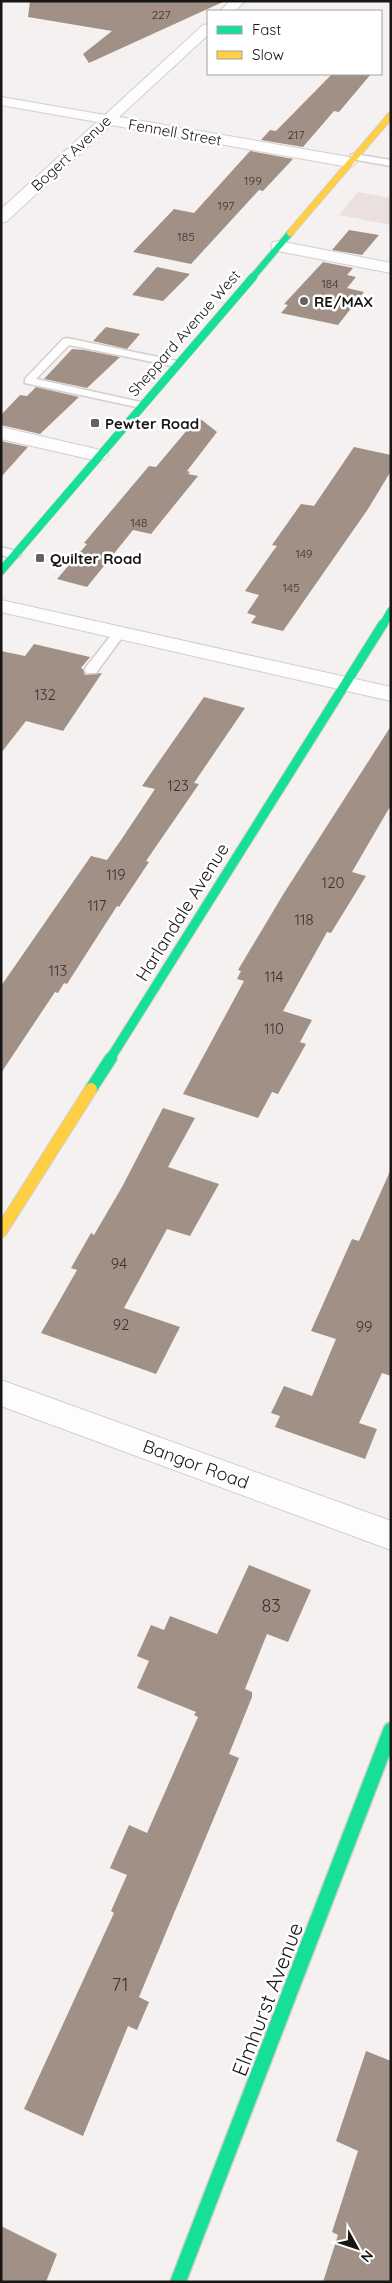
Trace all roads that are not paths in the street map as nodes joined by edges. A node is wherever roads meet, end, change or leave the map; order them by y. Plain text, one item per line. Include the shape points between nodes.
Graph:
1 (238, 1) edge
2 (228, 10) edge
3 (207, 29) edge
4 (1, 101) edge
5 (391, 115) edge
6 (107, 121) junction
7 (353, 157) junction
8 (391, 158) edge
9 (391, 163) edge
10 (1, 218) edge
11 (279, 246) junction
12 (391, 268) edge
13 (176, 364) junction
14 (141, 405) junction
15 (1, 433) edge
16 (98, 455) junction
17 (1, 551) edge
18 (15, 554) junction
19 (1, 571) edge
20 (1, 606) edge
21 (391, 611) edge
22 (120, 632) junction
23 (91, 670) dead end
24 (348, 683) junction
25 (391, 694) edge
26 (1, 1230) edge
27 (1, 1393) edge
28 (391, 1536) edge
29 (391, 1730) edge
30 (178, 2282) edge

1 - 2 street
3 - 6 street, Bogert Avenue
4 - 6 street, Fennell Street
5 - 7 main road, Sheppard Avenue West
6 - 7 street, Fennell Street
6 - 10 street, Bogert Avenue
7 - 8 lane
7 - 9 lane
7 - 11 main road, Sheppard Avenue West
11 - 12 street
11 - 13 main road, Sheppard Avenue West
13 - 14 main road, Sheppard Avenue West
13 - 14 lane via 67,341 29,381
14 - 16 main road, Sheppard Avenue West
15 - 16 street
16 - 18 main road, Sheppard Avenue West
17 - 18 lane
18 - 19 main road, Sheppard Avenue West
20 - 22 street
21 - 24 main road, Harlandale Avenue
22 - 23 lane
22 - 24 street
24 - 25 street
24 - 26 main road, Harlandale Avenue
27 - 28 street, Bangor Road
29 - 30 main road, Elmhurst Avenue

